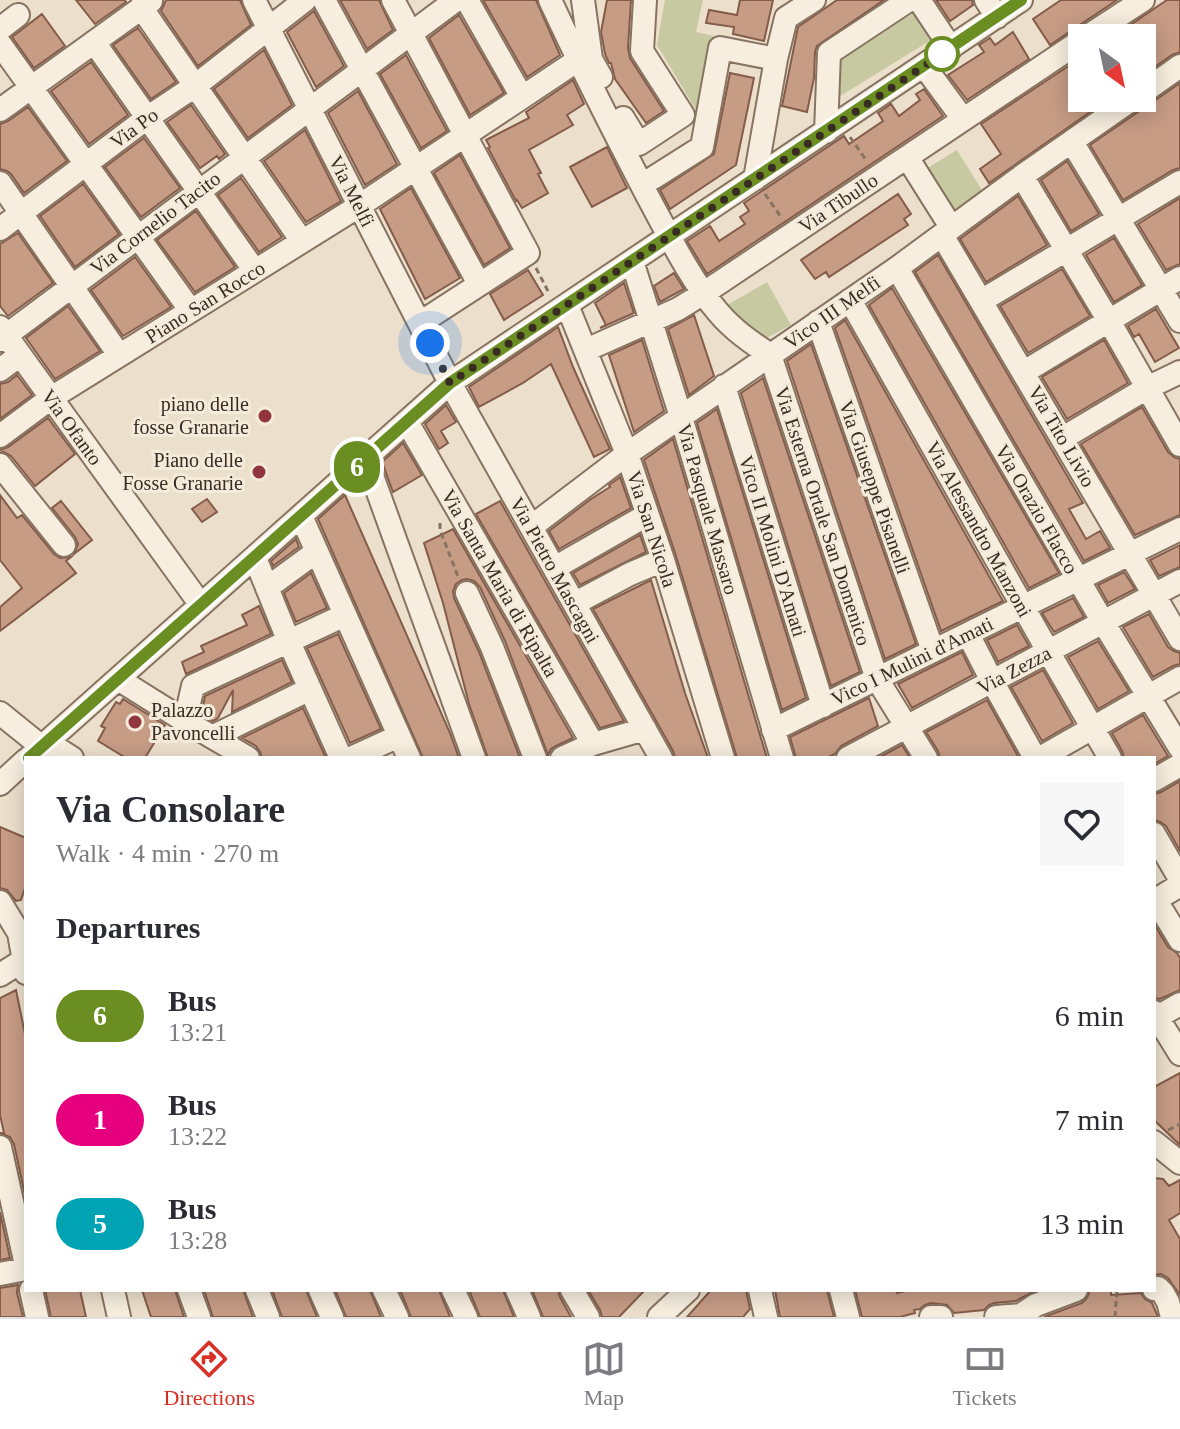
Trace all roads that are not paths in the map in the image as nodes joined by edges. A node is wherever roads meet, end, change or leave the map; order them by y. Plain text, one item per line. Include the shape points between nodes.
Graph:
1 (254, 0) edge
2 (305, 0) edge
3 (324, 0) edge
4 (393, 0) edge
5 (456, 0) edge
6 (467, 0) edge
7 (550, 0) edge
8 (583, 0) edge
9 (645, 0) edge
10 (814, 0) edge
11 (909, 0) edge
12 (919, 0) edge
13 (1021, 0) edge
14 (1143, 0) edge
15 (146, 4) edge
16 (992, 8) edge
17 (1107, 24) edge
18 (269, 29) junction
19 (410, 33) junction
20 (94, 42) junction
21 (0, 44) edge
22 (951, 48) junction
23 (1068, 50) edge
24 (776, 59) junction
25 (578, 60) junction
26 (924, 66) junction
27 (1180, 66) edge
28 (362, 69) junction
29 (1156, 83) edge
30 (195, 86) junction
31 (31, 87) junction
32 (522, 97) junction
33 (310, 107) junction
34 (0, 110) edge
35 (1114, 112) edge
36 (147, 118) junction
37 (963, 119) junction
38 (833, 127) junction
39 (622, 131) junction
40 (465, 135) junction
41 (1072, 142) junction
42 (243, 157) junction
43 (907, 157) junction
44 (86, 164) junction
45 (416, 168) junction
46 (1022, 176) junction
47 (653, 178) dead end
48 (755, 179) junction
49 (1180, 182) edge
50 (0, 183) edge
51 (199, 191) junction
52 (359, 206) junction
53 (21, 212) junction
54 (1120, 218) junction
55 (0, 229) edge
56 (947, 231) junction
57 (297, 234) dead end
58 (138, 236) junction
59 (669, 237) junction
60 (1066, 251) junction
61 (632, 261) junction
62 (250, 264) dead end
63 (897, 268) junction
64 (479, 284) junction
65 (1170, 284) edge
66 (71, 286) junction
67 (704, 293) junction
68 (850, 300) junction
69 (981, 301) junction
70 (186, 304) dead end
71 (563, 308) junction
72 (652, 321) junction
73 (1109, 321) junction
74 (1180, 321) edge
75 (818, 322) junction
76 (420, 323) junction
77 (2, 334) edge
78 (115, 349) dead end
79 (586, 350) junction
80 (20, 355) junction
81 (770, 355) junction
82 (0, 370) edge
83 (1024, 372) junction
84 (1180, 372) edge
85 (450, 383) junction
86 (724, 386) junction
87 (1147, 388) junction
88 (51, 398) junction
89 (681, 417) junction
90 (407, 422) junction
91 (0, 436) edge
92 (1063, 438) junction
93 (1180, 445) edge
94 (627, 454) junction
95 (366, 459) junction
96 (0, 465) edge
97 (647, 515) junction
98 (301, 516) junction
99 (531, 527) junction
100 (1180, 529) edge
101 (64, 545) dead end
102 (316, 552) junction
103 (1131, 553) junction
104 (255, 558) junction
105 (663, 560) junction
106 (563, 563) dead end
107 (1078, 579) junction
108 (1180, 581) edge
109 (267, 588) junction
110 (467, 593) road end
111 (1154, 595) junction
112 (583, 599) dead end
113 (201, 605) junction
114 (1023, 607) junction
115 (345, 615) junction
116 (1103, 622) junction
117 (968, 634) junction
118 (1180, 639) edge
119 (289, 642) junction
120 (933, 651) junction
121 (1048, 651) junction
122 (1180, 678) edge
123 (118, 679) junction
124 (877, 679) junction
125 (992, 681) junction
126 (310, 689) junction
127 (1149, 695) junction
128 (823, 706) junction
129 (0, 713) edge
130 (185, 721) junction
131 (907, 727) junction
132 (1093, 728) junction
133 (645, 729) junction
134 (773, 730) junction
135 (399, 736) junction
136 (218, 747) edge
137 (1180, 748) edge
138 (590, 750) edge
139 (36, 752) edge
140 (60, 756) edge
141 (243, 756) edge
142 (340, 756) edge
143 (355, 756) edge
144 (408, 756) edge
145 (473, 756) edge
146 (534, 756) edge
147 (569, 756) edge
148 (660, 756) edge
149 (722, 756) edge
150 (781, 756) edge
151 (855, 756) edge
152 (925, 756) edge
153 (1037, 756) edge
154 (1042, 756) edge
155 (1109, 756) edge
156 (24, 763) edge
157 (1180, 765) edge
158 (1156, 779) edge
159 (0, 784) edge
160 (1156, 838) edge
161 (1180, 880) edge
162 (0, 902) edge
163 (1161, 905) edge
164 (23, 926) edge
165 (1180, 940) edge
166 (24, 965) edge
167 (0, 975) edge
168 (1180, 1004) edge
169 (1156, 1016) edge
170 (1156, 1018) edge
171 (1180, 1054) edge
172 (1159, 1137) edge
173 (0, 1147) edge
174 (1180, 1163) edge
175 (24, 1258) edge
176 (24, 1268) edge
177 (0, 1274) edge
178 (1159, 1291) edge
179 (31, 1292) edge
180 (113, 1292) edge
181 (190, 1292) edge
182 (258, 1292) edge
183 (321, 1292) edge
184 (385, 1292) edge
185 (454, 1292) edge
186 (518, 1292) edge
187 (573, 1292) edge
188 (686, 1292) edge
189 (760, 1292) edge
190 (842, 1292) edge
191 (1071, 1292) edge
192 (37, 1317) edge
193 (119, 1317) edge
194 (199, 1317) edge
195 (268, 1317) edge
196 (332, 1317) edge
197 (397, 1317) edge
198 (466, 1317) edge
199 (529, 1317) edge
200 (588, 1317) edge
201 (659, 1317) edge
202 (766, 1317) edge
203 (848, 1317) edge
204 (931, 1317) edge
205 (941, 1317) edge
206 (996, 1317) edge
207 (1172, 1317) edge

1 - 18 street, Via Melfi
2 - 18 street, Via Po
3 - 28 street
4 - 19 street
5 - 19 street, Via Cornelio Tacito
6 - 32 street
7 - 25 street
8 - 39 street via 591,59
9 - 39 street via 642,51 683,115 639,144
10 - 24 street via 786,18
11 - 38 street via 829,53
12 - 22 street
13 - 16 street
14 - 17 street, Via Tibullo
15 - 20 street
15 - 30 street
16 - 22 street
18 - 30 street, Via Po
18 - 33 street, Via Melfi
19 - 28 street, Via Cornelio Tacito
19 - 40 street
20 - 31 street
20 - 36 street
21 - 31 street
22 - 26 street
23 - 37 street, Via Tibullo
24 - 47 street via 720,48 702,147
24 - 48 street
25 - 32 street, Piano San Rocco
25 - 39 street
26 - 37 street
26 - 38 street
27 - 29 street
28 - 33 street, Via Cornelio Tacito
28 - 45 street
30 - 36 street, Via Po
30 - 42 street
31 - 34 street
31 - 44 street
32 - 40 street, Piano San Rocco
33 - 42 street, Via Cornelio Tacito
33 - 52 street, Via Melfi
35 - 41 street, Vico III Melfi
36 - 44 street, Via Po
36 - 51 street
37 - 43 street, Via Tibullo
38 - 48 street
39 - 59 street
40 - 45 street, Piano San Rocco
40 - 64 street via 528,253
41 - 46 street, Vico III Melfi
41 - 54 street
42 - 51 street, Via Cornelio Tacito
42 - 57 street
43 - 56 street, Via Tito Livio
43 - 67 street, Via Tibullo
44 - 53 street, Via Po
44 - 58 street
45 - 52 street, Piano San Rocco
45 - 64 street
46 - 56 street, Vico III Melfi
46 - 60 street
48 - 59 street
49 - 54 street
50 - 53 street
51 - 58 street, Via Cornelio Tacito
51 - 62 street
52 - 76 street, Via Melfi
52 - 88 street, Piano San Rocco
53 - 55 street, Via Po
53 - 66 street
54 - 60 street
54 - 65 street
56 - 63 street, Vico III Melfi
56 - 69 street, Via Tito Livio
58 - 66 street, Via Cornelio Tacito
58 - 70 street
59 - 61 street
59 - 67 street
60 - 69 street
60 - 73 street
61 - 71 street
61 - 72 street, Via Pasquale Massaro
63 - 68 street, Vico III Melfi
63 - 107 street, Via Orazio Flacco
64 - 76 street
65 - 73 street
65 - 74 street
66 - 77 street, Via Cornelio Tacito
66 - 78 street
67 - 72 street, Via Tibullo
67 - 81 street via 740,334
68 - 75 street, Vico III Melfi
68 - 114 street, Via Alessandro Manzoni
69 - 83 street, Via Tito Livio
71 - 79 street, Via San Nicola
71 - 85 street
72 - 79 street, Via Tibullo
72 - 89 street, Via Pasquale Massaro
73 - 83 street
73 - 87 street
75 - 81 street, Vico III Melfi
75 - 120 street, Via Giuseppe Pisanelli
76 - 85 street, Via Melfi
77 - 80 street, Via Ofanto
79 - 94 street, Via San Nicola
80 - 82 street
80 - 88 street, Via Ofanto
81 - 86 street, Vico III Melfi
81 - 124 street, Via Esterna Ortale San Domenico
83 - 92 street, Via Tito Livio
84 - 87 street
85 - 90 street
85 - 99 street, Via Pietro Mascagni
86 - 89 street, Vico III Melfi
86 - 128 street, Vico II Molini D'Amati
87 - 92 street
87 - 93 street
88 - 91 street, Piano San Rocco
88 - 113 street, Via Ofanto
89 - 94 street, Vico III Melfi
89 - 134 street, Via Pasquale Massaro
90 - 95 street
90 - 138 street, Via Santa Maria di Ripalta
92 - 103 street, Via Tito Livio
94 - 97 street, Via San Nicola
94 - 99 street, Vico III Melfi
95 - 98 street
95 - 145 street
96 - 101 street
97 - 105 street, Via San Nicola
97 - 106 street
98 - 102 street
98 - 104 street
99 - 133 street, Via Pietro Mascagni
100 - 103 street, Vico I Mulini d'Amati
102 - 109 street
102 - 115 street
103 - 107 street, Vico I Mulini d'Amati
103 - 111 street, Via Tito Livio
104 - 109 street
104 - 113 street
105 - 112 street
105 - 149 street, Via San Nicola
107 - 114 street, Vico I Mulini d'Amati
107 - 116 street, Via Orazio Flacco
108 - 111 street, Via Zezza
109 - 119 street
110 - 146 street
111 - 116 street, Via Zezza
111 - 118 street, Via Tito Livio
113 - 123 street
114 - 117 street, Vico I Mulini d'Amati
114 - 121 street, Via Alessandro Manzoni
115 - 119 street
115 - 135 street
116 - 121 street, Via Zezza
116 - 127 street, Via Orazio Flacco
117 - 120 street, Vico I Mulini d'Amati
117 - 125 street
119 - 126 street
119 - 130 street via 193,686
120 - 124 street, Vico I Mulini d'Amati
121 - 125 street, Via Zezza
121 - 132 street, Via Alessandro Manzoni
122 - 127 street
123 - 130 street
123 - 139 street
124 - 128 street, Vico I Mulini d'Amati
124 - 131 street, Via Esterna Ortale San Domenico
125 - 131 street, Via Zezza
125 - 153 street
126 - 136 street
126 - 142 street
127 - 132 street
127 - 137 street, Via Orazio Flacco
128 - 134 street, Vico I Mulini d'Amati
129 - 139 street
130 - 136 street
131 - 151 street, Via Zezza
131 - 152 street, Via Esterna Ortale San Domenico
132 - 154 street
132 - 155 street, Via Alessandro Manzoni
133 - 138 street
133 - 148 street, Via Pietro Mascagni
134 - 150 street, Via Pasquale Massaro
135 - 143 street
135 - 144 street
136 - 141 street
138 - 147 street
139 - 140 street
156 - 159 street
157 - 158 street
160 - 161 street
161 - 163 street
162 - 164 street
163 - 165 street
166 - 167 street
168 - 169 street
170 - 171 street
172 - 174 street
173 - 175 street
176 - 177 street
178 - 207 street
179 - 192 street
180 - 193 street
181 - 194 street
182 - 195 street
183 - 196 street
184 - 197 street
185 - 198 street
186 - 199 street
187 - 200 street
188 - 201 street
189 - 202 street
190 - 203 street
191 - 206 street via 1021,1315
204 - 205 street

